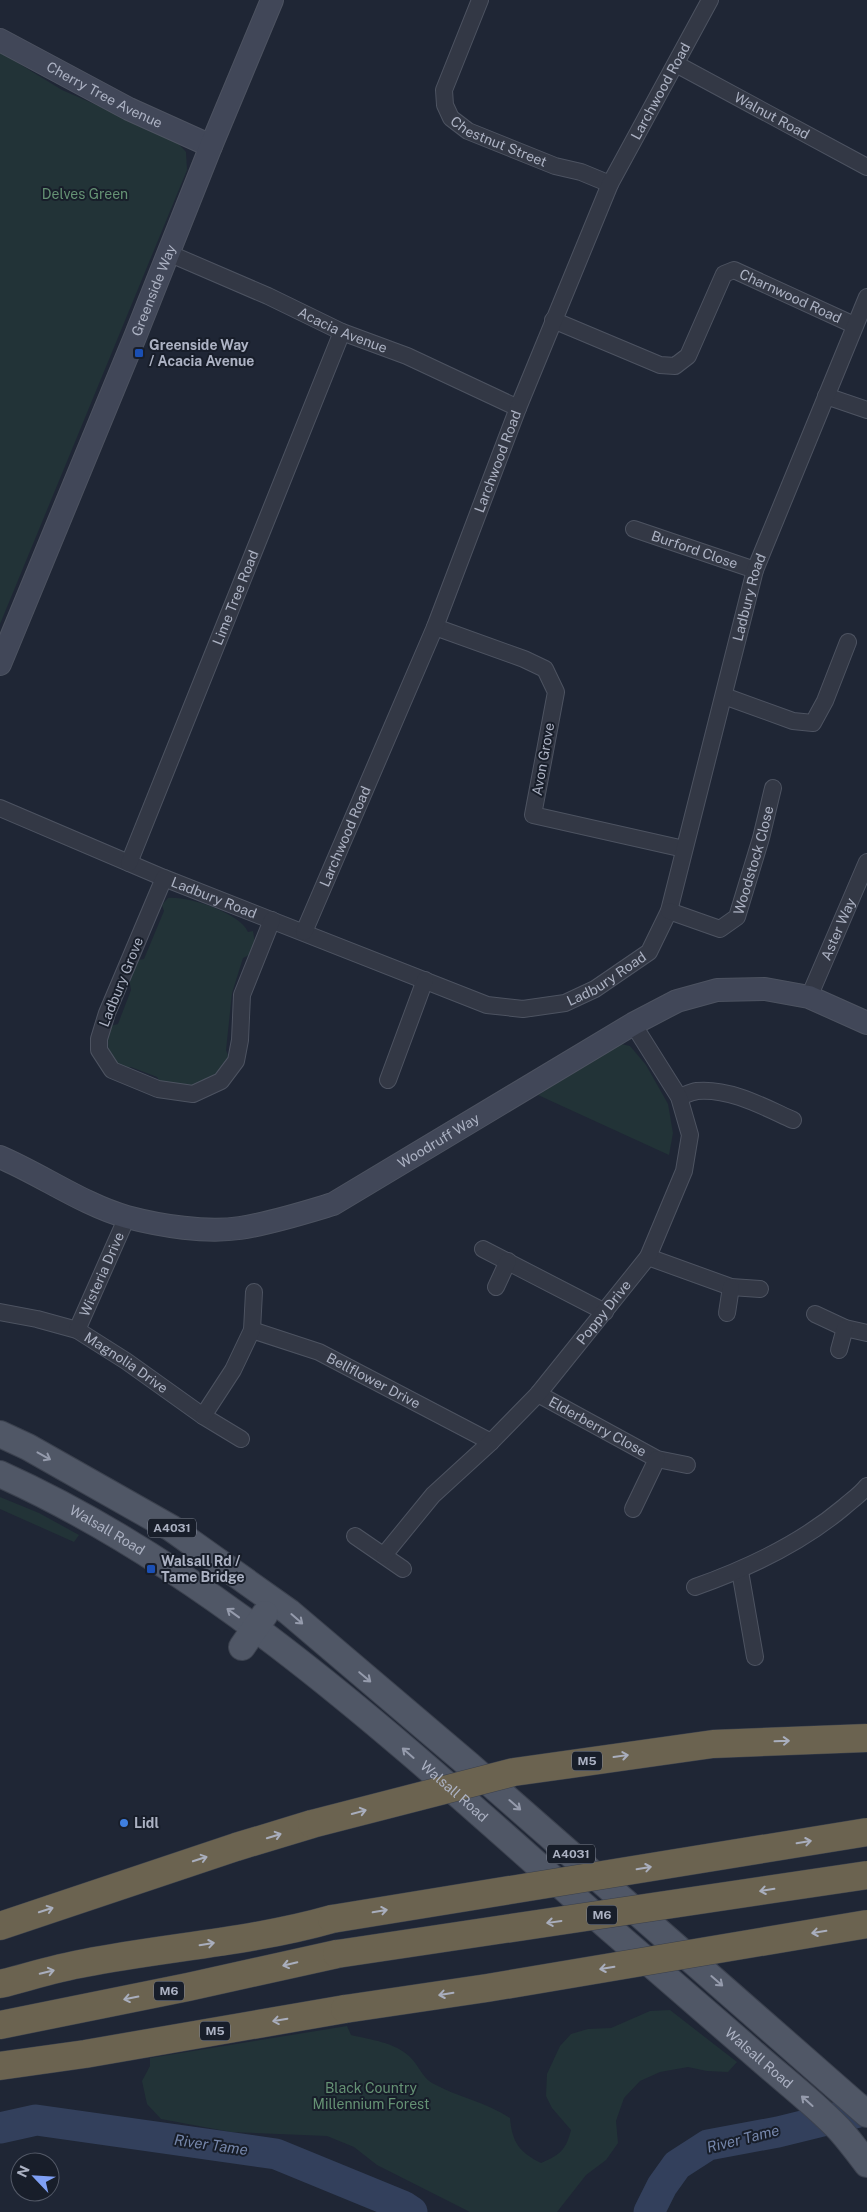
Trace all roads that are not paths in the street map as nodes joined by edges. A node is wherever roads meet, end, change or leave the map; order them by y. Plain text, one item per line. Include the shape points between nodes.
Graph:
1 (272, 0) edge
2 (480, 0) edge
3 (710, 0) edge
4 (0, 40) edge
5 (676, 64) junction
6 (210, 146) junction
7 (867, 167) edge
8 (610, 184) junction
9 (168, 253) junction
10 (867, 297) edge
11 (553, 320) junction
12 (854, 325) junction
13 (342, 332) junction
14 (826, 396) junction
15 (518, 408) junction
16 (867, 410) edge
17 (634, 530) dead end
18 (755, 570) junction
19 (435, 627) junction
20 (848, 642) dead end
21 (0, 664) edge
22 (724, 696) junction
23 (773, 788) dead end
24 (0, 808) edge
25 (684, 849) junction
26 (867, 862) edge
27 (129, 863) junction
28 (164, 878) junction
29 (668, 911) junction
30 (272, 920) junction
31 (304, 932) junction
32 (425, 980) junction
33 (809, 997) junction
34 (867, 1023) edge
35 (633, 1024) junction
36 (388, 1080) dead end
37 (679, 1097) junction
38 (793, 1120) dead end
39 (0, 1157) edge
40 (126, 1217) junction
41 (483, 1249) dead end
42 (648, 1258) junction
43 (508, 1261) junction
44 (731, 1286) junction
45 (496, 1287) dead end
46 (760, 1289) dead end
47 (254, 1292) dead end
48 (0, 1312) edge
49 (605, 1312) junction
50 (727, 1313) dead end
51 (815, 1314) dead end
52 (845, 1328) junction
53 (77, 1330) junction
54 (252, 1330) junction
55 (867, 1333) edge
56 (839, 1350) dead end
57 (538, 1394) junction
58 (203, 1416) junction
59 (0, 1434) edge
60 (241, 1439) dead end
61 (491, 1442) junction
62 (657, 1459) junction
63 (687, 1465) dead end
64 (0, 1474) edge
65 (866, 1488) edge
66 (633, 1509) dead end
67 (356, 1536) dead end
68 (384, 1555) junction
69 (403, 1569) dead end
70 (740, 1571) junction
71 (695, 1586) dead end
72 (273, 1600) junction
73 (248, 1638) junction
74 (755, 1657) dead end
75 (867, 1738) edge
76 (867, 1832) edge
77 (867, 1875) edge
78 (867, 1924) edge
79 (0, 1926) edge
80 (0, 1984) edge
81 (0, 2025) edge
82 (85, 2054) junction
83 (0, 2066) edge
84 (0, 2072) edge
85 (867, 2114) edge
86 (867, 2164) edge

1 - 6 street, Greenside Way
2 - 8 street, Chestnut Street via 444,90 450,118 468,131
3 - 5 street, Larchwood Road
4 - 6 street, Cherry Tree Avenue via 129,110
5 - 7 street, Walnut Road
5 - 8 street, Larchwood Road
6 - 9 street, Greenside Way
8 - 11 street, Larchwood Road
9 - 13 street, Acacia Avenue
9 - 21 street, Greenside Way
10 - 12 street, Ladbury Road
11 - 12 street, Charnwood Road via 660,365 675,366 688,356 724,274 734,270
11 - 15 street, Larchwood Road
12 - 14 street, Ladbury Road
13 - 15 street, Acacia Avenue via 407,356
13 - 27 street, Lime Tree Road
14 - 16 street
14 - 18 street, Ladbury Road
15 - 19 street, Larchwood Road
17 - 18 street, Burford Close
18 - 22 street, Ladbury Road
19 - 25 street, Avon Grove via 545,669 556,692 533,815
19 - 31 street, Larchwood Road
20 - 22 street via 813,723 793,721
22 - 25 street, Ladbury Road
23 - 29 street, Woodstock Close via 737,917 720,929
24 - 27 street, Ladbury Road
25 - 29 street, Ladbury Road
26 - 33 street, Aster Way
27 - 28 street, Ladbury Road
28 - 30 street, Ladbury Road
28 - 30 street, Ladbury Grove via 106,1013 99,1039 99,1050 112,1070 158,1089 193,1094 221,1081 236,1061 242,995
29 - 32 street, Ladbury Road via 649,952 595,989 565,1003 523,1009 487,1005
30 - 31 street, Ladbury Road
31 - 32 street, Ladbury Road
32 - 36 street
33 - 34 street, Woodruff Way
33 - 35 street, Woodruff Way via 765,989 717,990 677,1001
35 - 37 street, Poppy Drive
35 - 40 street, Woodruff Way via 333,1204 239,1228 186,1228
37 - 38 street via 697,1091 751,1093
37 - 42 street, Poppy Drive via 690,1135 684,1171
39 - 40 street, Woodruff Way
40 - 53 street, Wisteria Drive
41 - 43 street
42 - 44 street
42 - 49 street, Poppy Drive
43 - 45 street
43 - 49 street
44 - 46 street
44 - 50 street
47 - 54 street
48 - 53 street, Magnolia Drive via 37,1318
49 - 57 street, Poppy Drive
51 - 52 street
52 - 55 street
52 - 56 street
53 - 58 street, Magnolia Drive
54 - 58 street via 234,1370
54 - 61 street, Bellflower Drive via 319,1352
57 - 61 street, Poppy Drive
57 - 62 street, Elderberry Close
58 - 60 street, Magnolia Drive
59 -> 72 main road, A4031 via 171,1528
61 - 68 street, Poppy Drive via 433,1495
62 - 63 street, Elderberry Close
62 - 66 street, Elderberry Close
73 -> 64 main road, Walsall Road / A4031 via 166,1565 73,1511
65 - 70 street via 830,1518 783,1549
67 - 68 street
68 - 69 street
70 - 71 street
70 - 74 street
72 - 73 main road
72 -> 85 main road, A4031 via 469,1765
86 -> 73 main road, Walsall Road / A4031 via 840,2130 401,1747
79 -> 75 highway, M5, bridge via 312,1824 514,1772 713,1744
80 -> 76 highway, bridge via 84,1963 251,1938 332,1919
77 -> 81 highway, M6, bridge via 337,1954
78 -> 82 highway, M5, bridge
82 - 83 highway, M5
82 - 84 highway, M5

